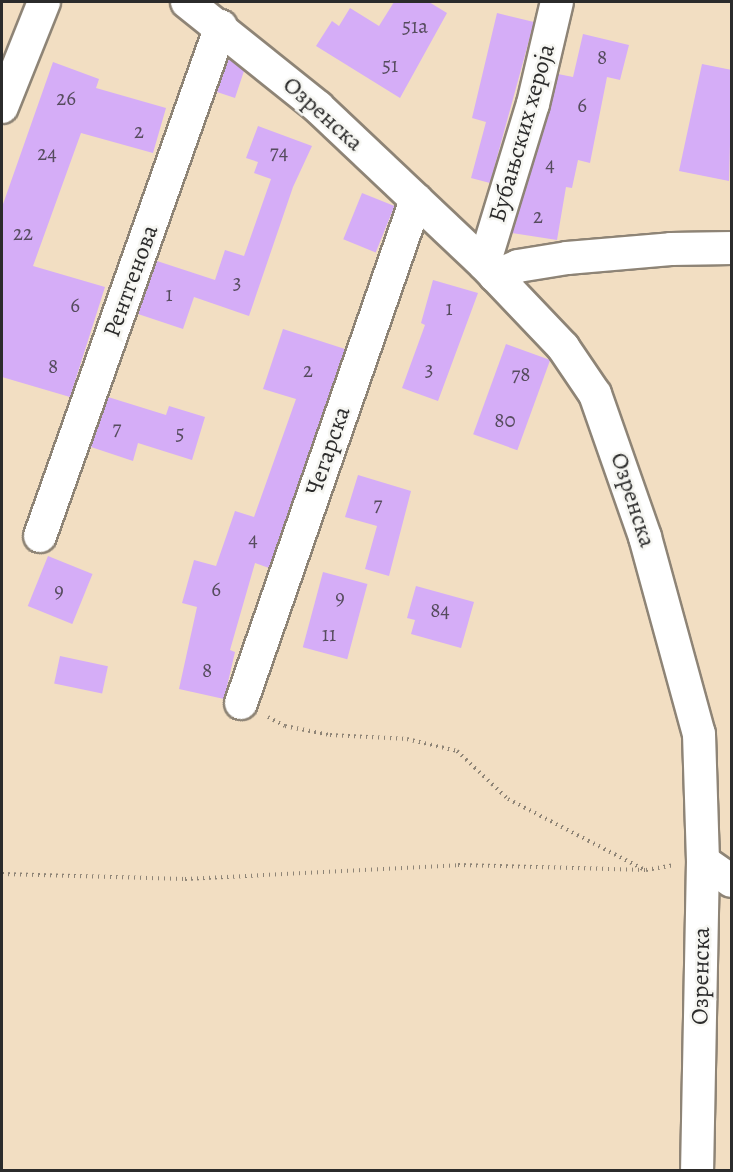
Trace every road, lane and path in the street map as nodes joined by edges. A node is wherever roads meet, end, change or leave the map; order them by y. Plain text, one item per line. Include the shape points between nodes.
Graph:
1 (44, 2) edge
2 (187, 2) edge
3 (557, 2) edge
4 (221, 26) junction
5 (2, 107) edge
6 (416, 200) junction
7 (732, 248) edge
8 (490, 270) junction
9 (40, 536) dead end
10 (241, 703) joint
11 (703, 861) junction
12 (646, 870) junction
13 (2, 874) edge
14 (732, 881) edge
15 (697, 1170) edge

1 - 5 street
2 - 4 street, Озренска
3 - 8 street, Бубањских хероја
4 - 6 street, Озренска via 318,107
4 - 9 street, Рентгенова
6 - 8 street, Озренска
6 - 10 street, Чегарска
7 - 8 street via 567,258
8 - 11 street, Озренска via 583,372 614,442 666,606 699,734
10 - 12 path via 285,726 330,735 407,739 458,752 508,799
11 - 12 path
11 - 14 street
11 - 15 street, Озренска
12 - 13 path via 458,865 185,879

